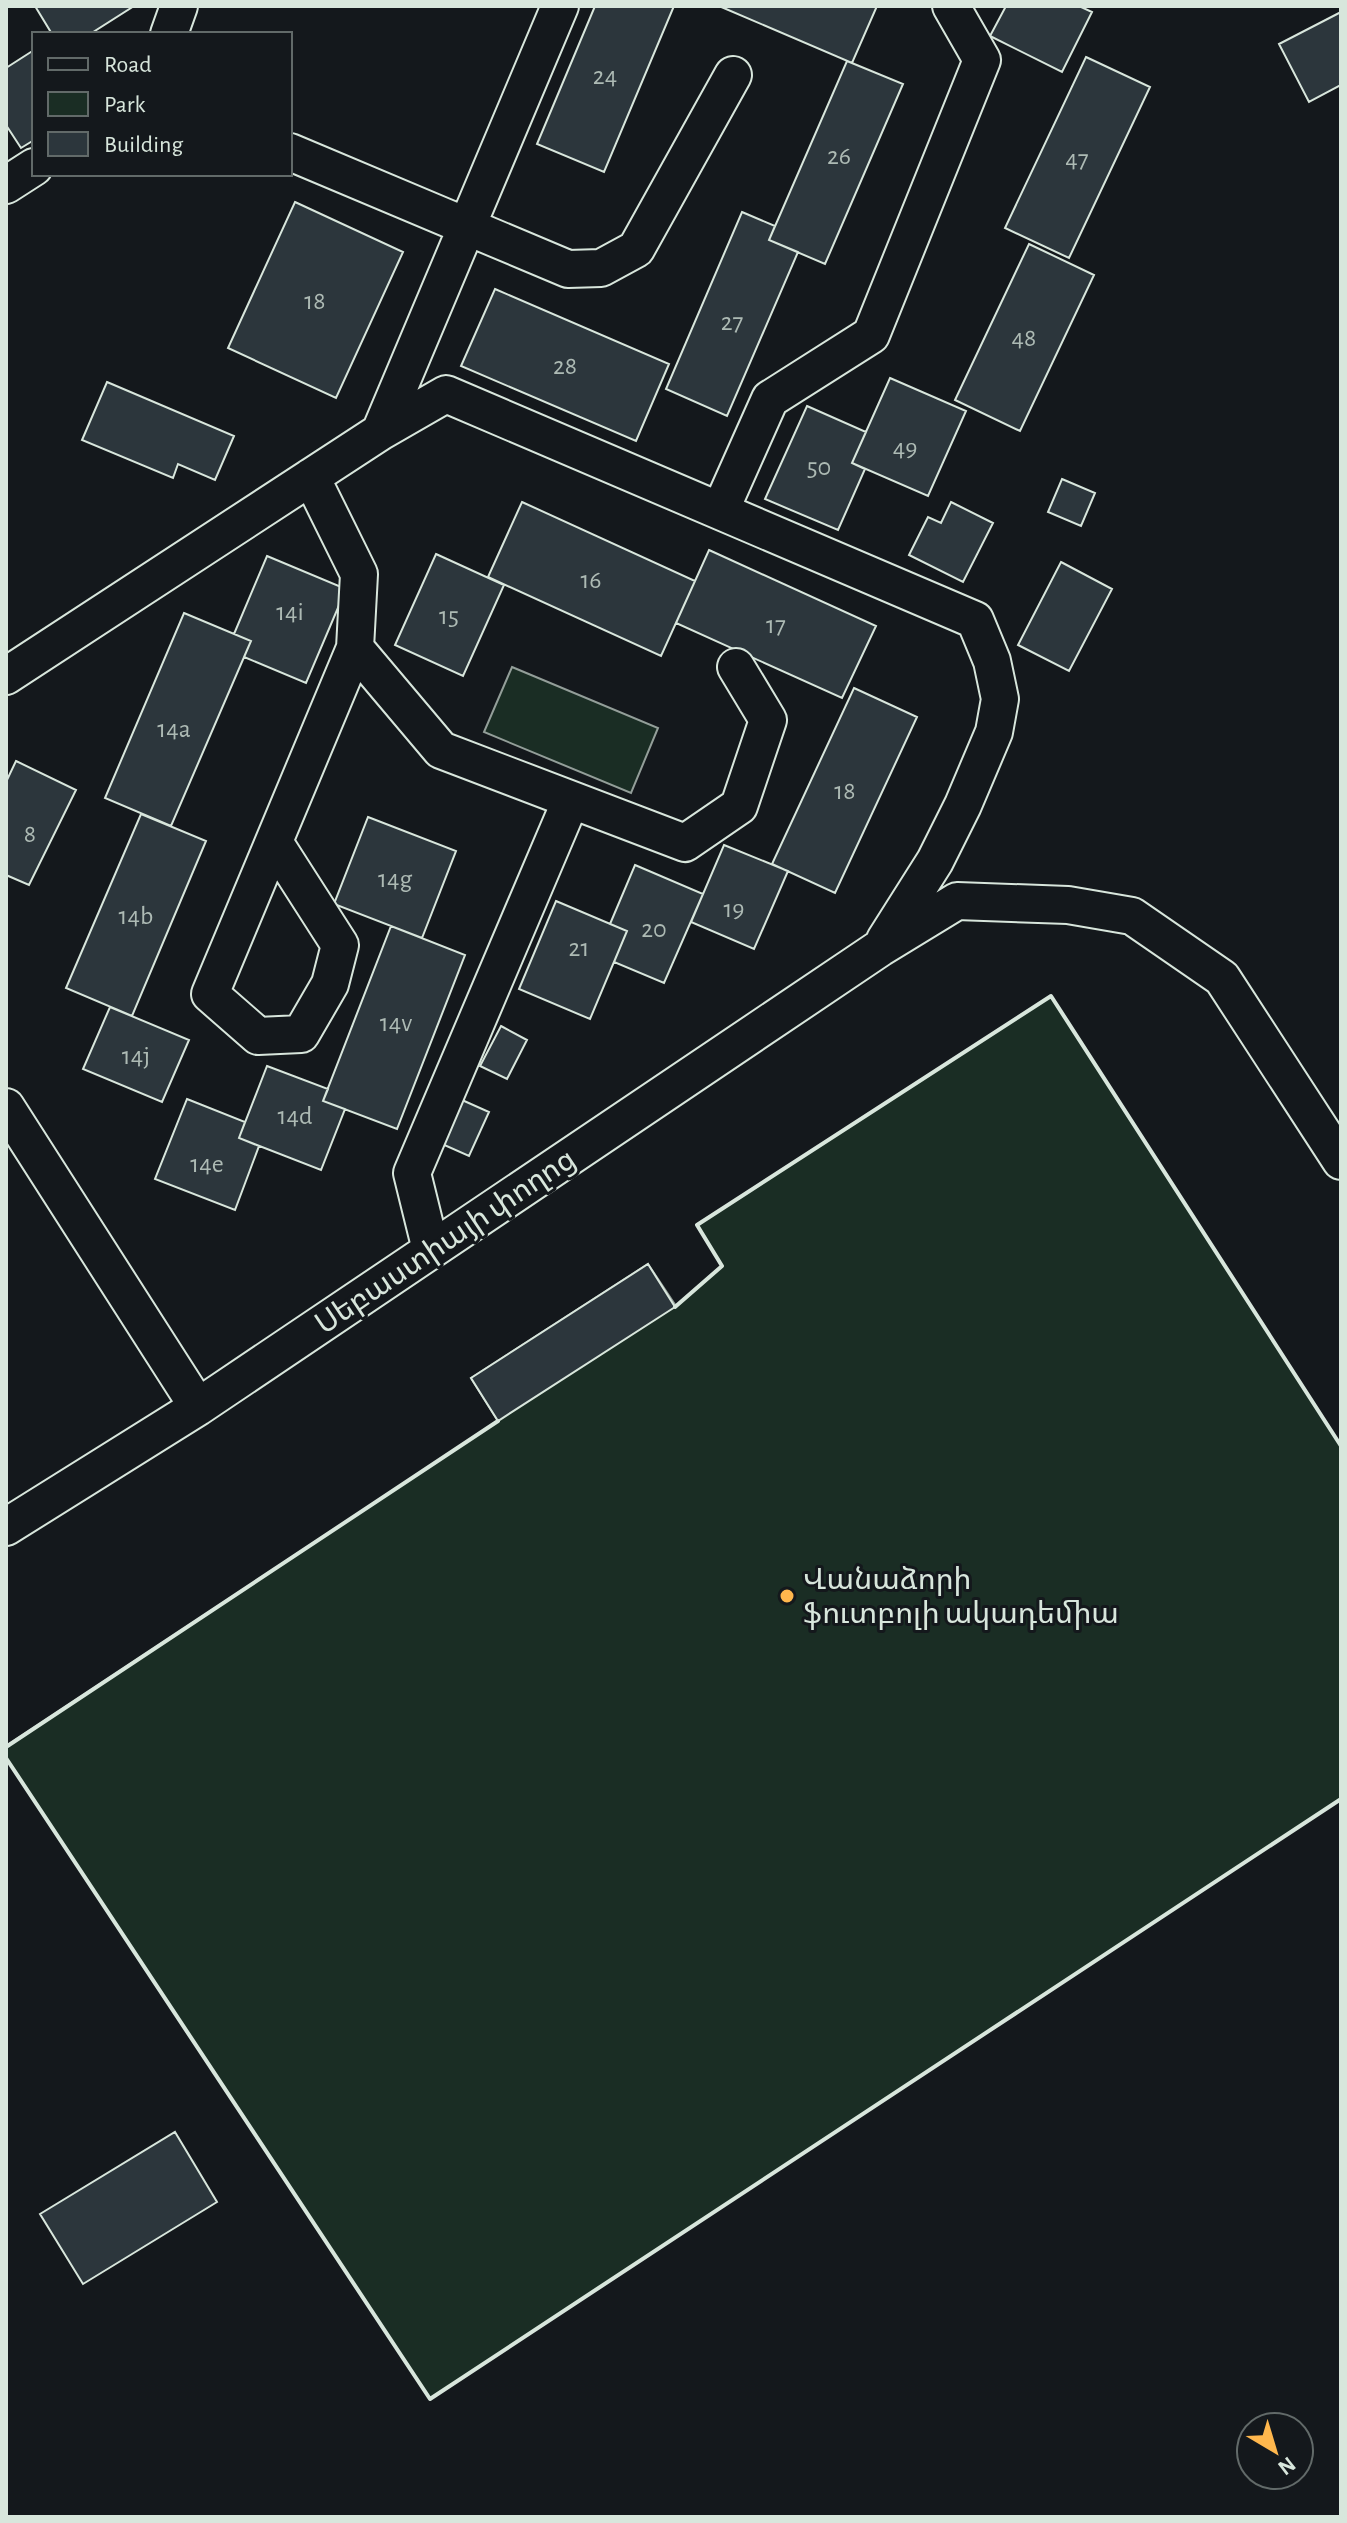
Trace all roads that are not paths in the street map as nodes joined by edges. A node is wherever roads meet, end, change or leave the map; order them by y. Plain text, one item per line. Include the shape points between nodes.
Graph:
1 (179, 6) edge
2 (560, 6) edge
3 (951, 6) edge
4 (170, 32) edge
5 (733, 75) dead end
6 (292, 153) edge
7 (32, 168) edge
8 (6, 185) edge
9 (467, 226) junction
10 (380, 432) junction
11 (311, 477) junction
12 (720, 511) junction
13 (355, 648) junction
14 (736, 667) dead end
15 (6, 676) edge
16 (571, 800) junction
17 (274, 842) junction
18 (880, 948) junction
19 (6, 1107) edge
20 (1341, 1161) edge
21 (431, 1250) junction
22 (198, 1407) junction
23 (6, 1527) edge

1 - 4 street
2 - 9 street
3 - 12 street via 982,60 871,335 770,399
5 - 9 street via 636,249 601,268 568,269
6 - 9 street
7 - 8 street
9 - 10 street
10 - 11 street
10 - 12 street via 446,394
11 - 13 street via 359,574
11 - 15 street
12 - 18 street via 975,620 992,661 1000,699 994,732 935,861
13 - 16 street via 441,750
13 - 17 street
14 - 16 street via 768,720 739,806 685,843
16 - 21 street via 412,1173
17 - 17 street via 210,994 258,1036 301,1034 330,984 340,945
18 - 20 street, Սեբաստիայի փողոց via 957,901 1068,905 1132,916 1222,978
18 - 21 street, Սեբաստիայի փողոց
19 - 22 street
21 - 22 street, Սեբաստիայի փողոց
22 - 23 street, Սեբաստիայի փողոց

